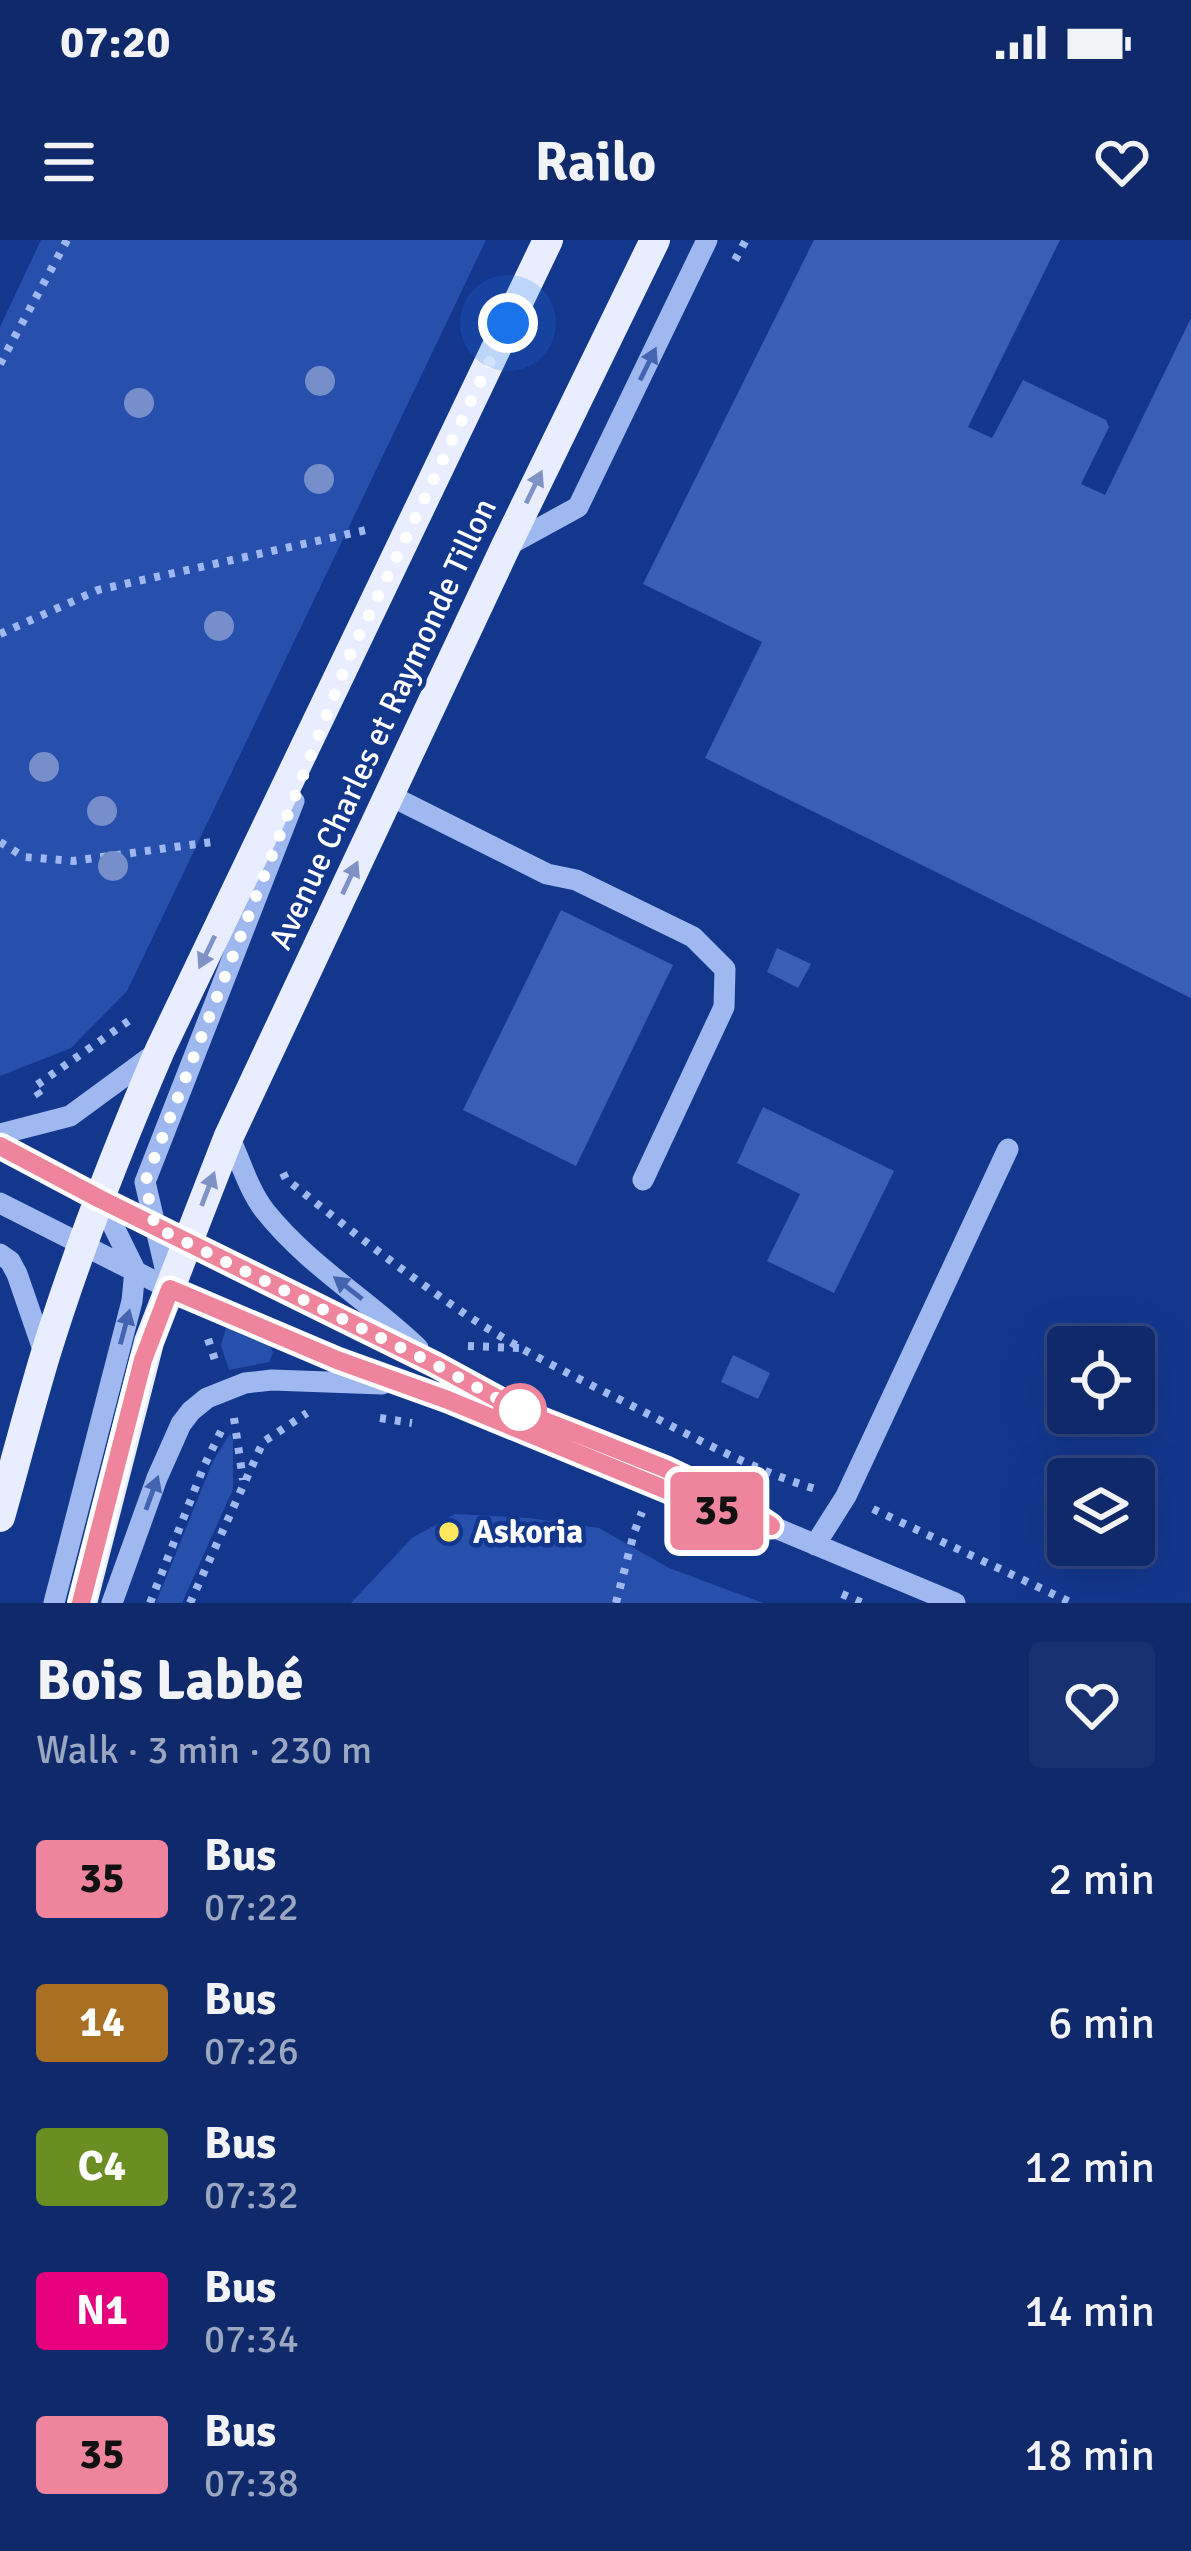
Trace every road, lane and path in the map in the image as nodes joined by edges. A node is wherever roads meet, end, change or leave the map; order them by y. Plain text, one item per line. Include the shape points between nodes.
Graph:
1 (67, 240) edge
2 (548, 240) edge
3 (655, 240) edge
4 (707, 240) edge
5 (0, 364) edge
6 (505, 548) junction
7 (358, 549) dead end
8 (0, 634) edge
9 (350, 655) junction
10 (389, 795) junction
11 (0, 842) edge
12 (209, 860) dead end
13 (140, 1000) dead end
14 (160, 1050) junction
15 (34, 1087) dead end
16 (0, 1133) edge
17 (229, 1136) junction
18 (0, 1146) edge
19 (1008, 1148) dead end
20 (643, 1180) dead end
21 (100, 1199) junction
22 (0, 1203) edge
23 (155, 1227) junction
24 (188, 1243) junction
25 (83, 1245) junction
26 (0, 1254) edge
27 (135, 1270) junction
28 (170, 1289) junction
29 (520, 1348) dead end
30 (45, 1354) junction
31 (436, 1365) junction
32 (406, 1385) junction
33 (317, 1407) dead end
34 (361, 1414) dead end
35 (234, 1416) dead end
36 (427, 1425) dead end
37 (243, 1486) junction
38 (846, 1496) junction
39 (645, 1505) dead end
40 (0, 1517) edge
41 (771, 1526) junction
42 (815, 1544) junction
43 (54, 1603) edge
44 (82, 1603) edge
45 (112, 1603) edge
46 (190, 1603) edge
47 (616, 1603) edge
48 (955, 1603) edge
49 (1072, 1603) edge

1 - 5 path
2 - 9 main road, Avenue Charles et Raymonde Tillon
6 -> 3 main road, Avenue Charles et Raymonde Tillon
6 -> 4 street via 578,507
6 - 10 main road, Avenue Charles et Raymonde Tillon
7 - 8 path via 366,530 98,590
9 -> 14 main road, Avenue Charles et Raymonde Tillon
9 - 23 street, Avenue Charles et Raymonde Tillon via 145,1182
17 -> 10 main road, Avenue Charles et Raymonde Tillon
10 - 20 street via 693,937 724,969 724,1007
11 - 12 path via 24,857 73,861 219,841
13 - 15 path via 130,1020
14 - 16 street via 70,1116
14 - 21 main road, Avenue Charles et Raymonde Tillon
24 -> 17 main road, Avenue Charles et Raymonde Tillon
31 -> 17 street via 262,1208
18 - 21 street
19 - 38 street
21 - 23 street
21 - 25 main road, Avenue Charles et Raymonde Tillon
21 - 27 street
22 - 25 street
23 - 24 street
23 - 28 street, Avenue Charles et Raymonde Tillon
24 - 28 main road, Avenue Charles et Raymonde Tillon
24 - 31 street
25 - 27 street
25 - 30 main road, Avenue Charles et Raymonde Tillon
26 - 30 street via 16,1274
27 - 28 street
43 -> 27 street
28 - 32 street
28 - 44 main road, Avenue Charles et Raymonde Tillon via 143,1360
29 - 38 path via 722,1450
30 - 40 main road, Avenue Charles et Raymonde Tillon
31 - 41 street
32 - 41 street
45 -> 32 street via 157,1478 182,1424 206,1398 272,1380
33 - 37 path via 263,1442
34 - 36 path
35 - 37 path
37 - 46 path
38 - 42 street
38 - 49 path
39 - 47 path
41 - 42 street
42 - 48 street

